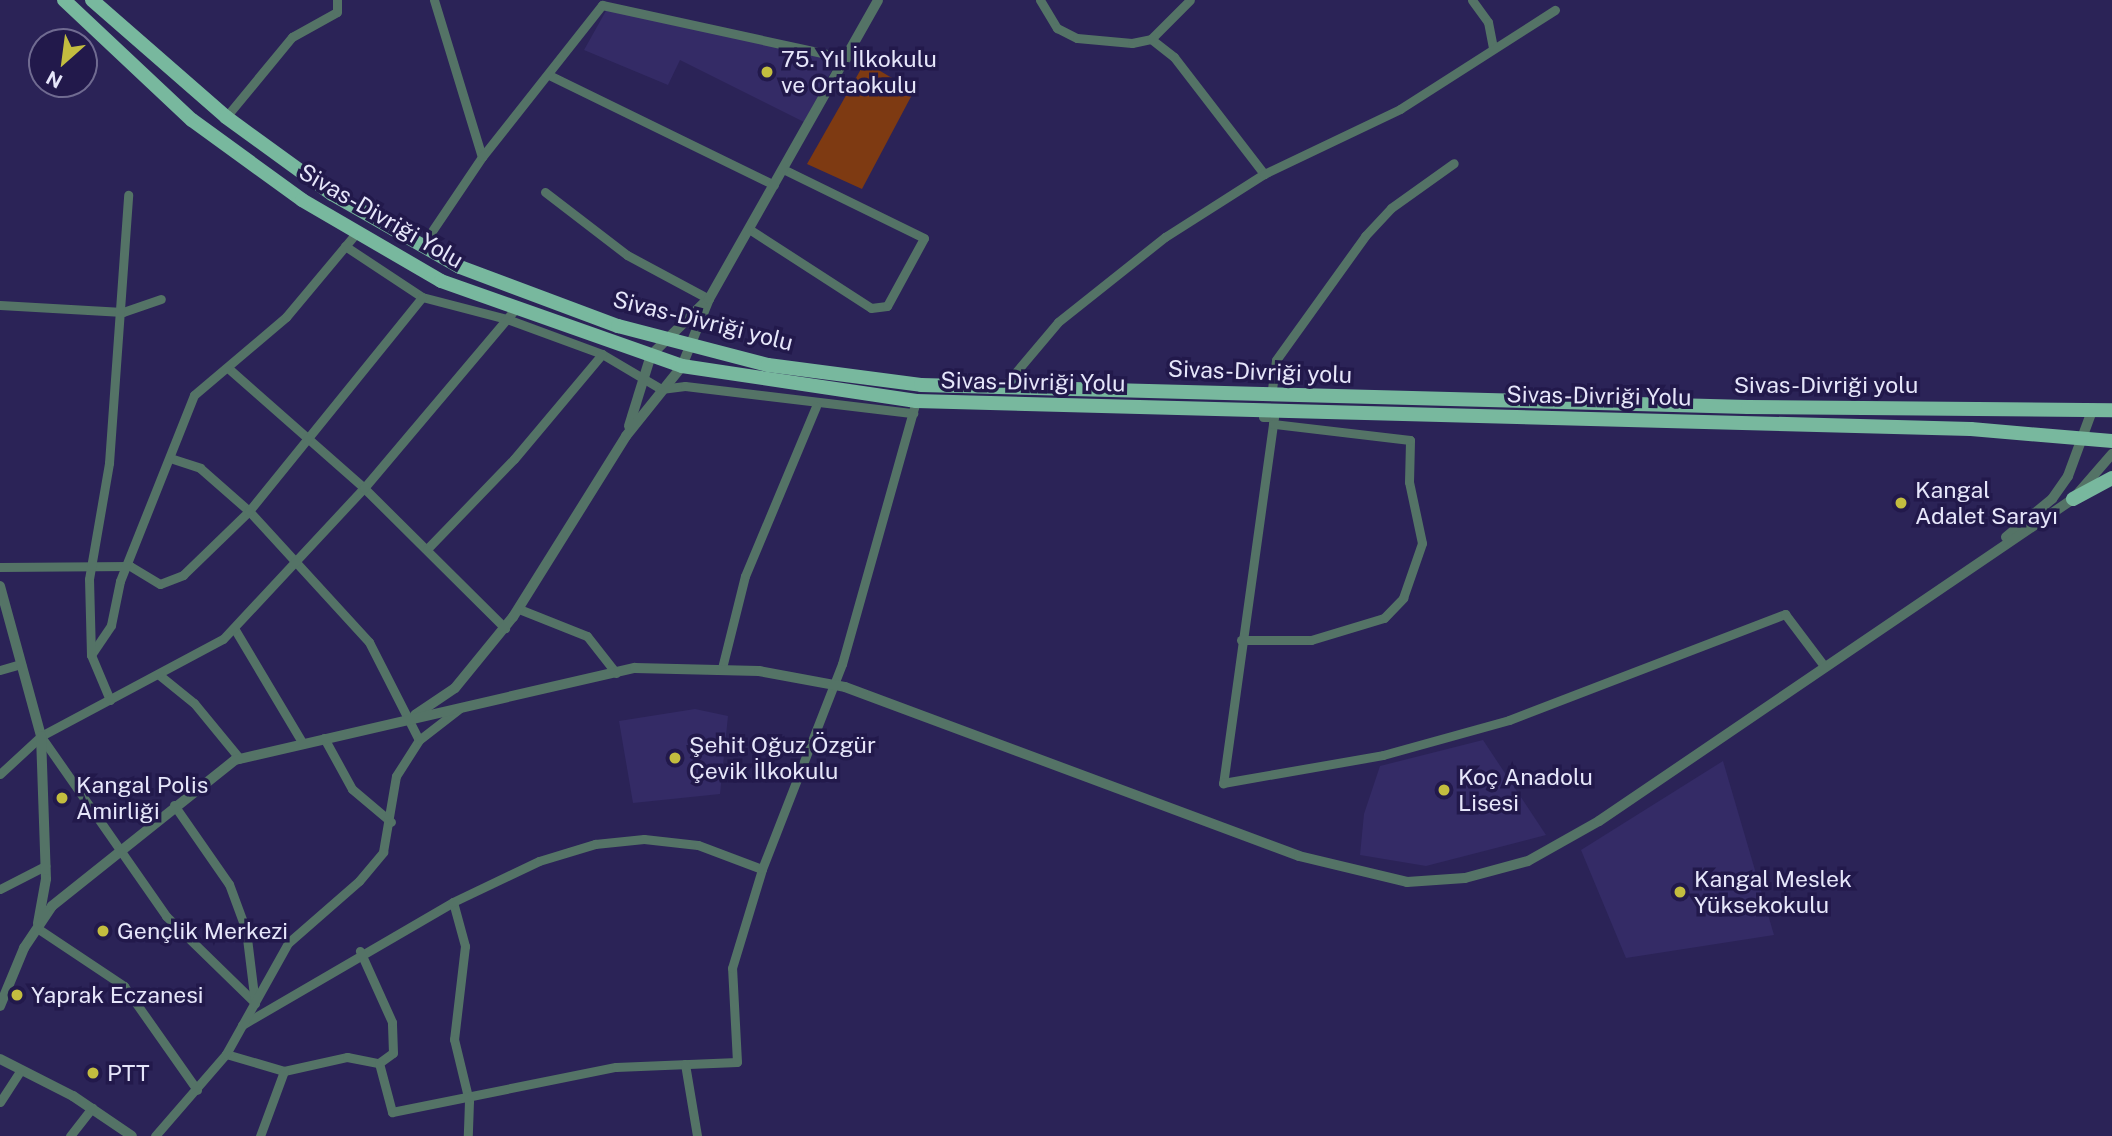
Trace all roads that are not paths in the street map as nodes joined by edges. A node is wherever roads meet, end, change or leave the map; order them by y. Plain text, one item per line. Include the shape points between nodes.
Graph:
1 (64, 0) edge
2 (92, 0) edge
3 (337, 0) edge
4 (434, 0) edge
5 (586, 0) edge
6 (878, 0) edge
7 (1040, 0) edge
8 (1190, 0) edge
9 (1472, 0) edge
10 (593, 10) junction
11 (1555, 10) dead end
12 (1151, 39) junction
13 (1493, 47) junction
14 (846, 58) junction
15 (551, 76) junction
16 (226, 117) junction
17 (482, 156) junction
18 (1454, 163) dead end
19 (783, 169) junction
20 (1264, 174) junction
21 (774, 184) junction
22 (545, 192) dead end
23 (128, 195) dead end
24 (749, 229) junction
25 (357, 232) junction
26 (432, 232) dead end
27 (345, 246) junction
28 (422, 297) junction
29 (161, 299) dead end
30 (709, 299) junction
31 (0, 305) edge
32 (517, 307) junction
33 (123, 312) junction
34 (507, 319) junction
35 (667, 338) junction
36 (690, 344) junction
37 (602, 354) junction
38 (651, 355) junction
39 (682, 366) junction
40 (228, 368) junction
41 (644, 377) junction
42 (1005, 385) junction
43 (661, 389) junction
44 (1272, 396) junction
45 (816, 405) junction
46 (914, 407) junction
47 (2093, 408) junction
48 (2112, 410) edge
49 (1273, 424) junction
50 (626, 436) junction
51 (307, 438) junction
52 (2078, 438) junction
53 (2112, 441) edge
54 (2112, 454) edge
55 (170, 458) junction
56 (2112, 478) edge
57 (364, 488) junction
58 (2073, 499) junction
59 (248, 511) junction
60 (427, 549) junction
61 (295, 562) junction
62 (130, 566) junction
63 (0, 567) edge
64 (91, 567) junction
65 (1949, 583) junction
66 (0, 586) edge
67 (519, 609) junction
68 (234, 628) junction
69 (505, 628) junction
70 (1241, 640) junction
71 (91, 655) junction
72 (21, 664) junction
73 (1825, 667) junction
74 (722, 668) junction
75 (0, 670) edge
76 (616, 673) junction
77 (158, 674) junction
78 (832, 685) junction
79 (110, 699) junction
80 (461, 708) junction
81 (410, 719) junction
82 (41, 736) junction
83 (324, 738) junction
84 (419, 740) junction
85 (302, 742) junction
86 (240, 759) junction
87 (0, 774) edge
88 (174, 805) junction
89 (391, 822) junction
90 (120, 850) junction
91 (46, 866) junction
92 (762, 869) junction
93 (0, 889) edge
94 (453, 902) junction
95 (37, 928) junction
96 (360, 951) junction
97 (255, 1003) junction
98 (0, 1006) edge
99 (242, 1025) junction
100 (226, 1054) junction
101 (0, 1059) edge
102 (379, 1063) junction
103 (685, 1064) junction
104 (21, 1070) junction
105 (284, 1071) junction
106 (197, 1090) junction
107 (469, 1101) junction
108 (0, 1102) edge
109 (92, 1108) junction
110 (70, 1136) edge
111 (132, 1136) edge
112 (155, 1136) edge
113 (260, 1136) edge
114 (468, 1136) edge
115 (697, 1136) edge

1 - 25 main road, Sivas-Divriği Yolu via 192,120
2 - 16 main road, Sivas-Divriği yolu
3 - 16 street via 337,12 292,37
4 - 17 street
5 - 10 street
6 - 14 street
7 - 12 street via 1058,28 1077,38
8 - 12 street
9 - 13 street via 1488,22
10 - 14 street via 603,5
10 - 15 street
11 - 13 street
12 - 20 street via 1174,57
13 - 20 street via 1400,109
14 - 19 street
15 - 17 street
15 - 21 street
16 - 35 main road, Sivas-Divriği yolu via 332,194 460,267
17 - 26 street
18 - 44 street via 1391,208 1365,236 1276,360
19 - 21 street
19 - 24 street via 924,238 887,306 871,308
20 - 42 street via 1088,294 1029,350
21 - 24 street
22 - 30 street via 627,256
23 - 33 street
24 - 30 street
25 - 27 street
25 - 32 main road, Sivas-Divriği Yolu via 441,281
27 - 28 street
27 - 40 street via 286,317
28 - 34 street
28 - 51 street
29 - 33 street
30 - 35 street
30 - 36 street
31 - 33 street
32 - 34 street
32 - 38 main road, Sivas-Divriği Yolu
33 - 64 street
34 - 37 street
34 - 57 street
35 - 36 main road, Sivas-Divriği yolu
35 - 38 street
36 - 39 street
36 - 42 main road, Sivas-Divriği yolu via 768,365 895,382
37 - 41 street
37 - 60 street via 506,469
38 - 39 main road, Sivas-Divriği Yolu
38 - 41 street
39 - 43 street
39 - 46 main road, Sivas-Divriği Yolu
40 - 51 street
40 - 55 street via 194,395
41 - 43 street
41 - 50 street
42 - 44 main road, Sivas-Divriği yolu
43 - 45 street via 694,387
43 - 50 street
44 - 47 main road, Sivas-Divriği yolu
45 - 46 street
45 - 74 street via 745,576
46 - 49 street via 1274,417
46 - 52 main road, Sivas-Divriği Yolu via 1972,429
46 - 78 street via 884,530
47 - 48 main road, Sivas-Divriği yolu
47 - 52 street
49 - 70 street
49 - 70 street via 1410,440 1409,482 1422,543 1403,598 1384,618 1311,640
50 - 67 street
51 - 57 street
51 - 59 street
52 - 53 main road, Sivas-Divriği Yolu
52 - 65 street via 2068,476 2052,499
54 - 58 street
55 - 59 street via 200,468
55 - 62 street
56 - 58 main road
57 - 60 street
57 - 61 street
58 - 65 street
59 - 61 street
59 - 62 street via 183,575 160,584
60 - 69 street
61 - 68 street
61 - 81 street via 369,642
62 - 64 street
62 - 71 street via 111,625
63 - 64 street
64 - 71 street
65 - 73 street
66 - 72 street
67 - 69 street
67 - 76 street via 587,636
68 - 77 street
68 - 85 street
69 - 81 street via 454,688
70 - 73 street via 1223,783 1383,755 1509,720 1785,614
71 - 79 street
72 - 75 street
72 - 82 street
73 - 78 street via 1599,821 1528,861 1465,878 1407,882 1299,856
74 - 76 street via 679,664
74 - 78 street
76 - 80 street
77 - 79 street
77 - 86 street via 194,703
78 - 92 street
79 - 82 street
80 - 81 street
80 - 84 street
81 - 83 street
81 - 84 street
82 - 87 street
82 - 90 street
82 - 91 street
83 - 85 street
83 - 89 street via 352,789
84 - 89 street via 396,776
85 - 86 street
86 - 88 street
88 - 90 street
88 - 97 street via 229,884 246,930
89 - 97 street via 383,852 359,881 288,943
90 - 95 street via 52,906
90 - 97 street via 166,916
91 - 93 street
91 - 95 street
92 - 94 street via 698,845 644,839 540,861
92 - 103 street via 731,980 737,1062
94 - 96 street
94 - 107 street via 465,946 454,1039
95 - 98 street
95 - 106 street via 124,985
96 - 99 street
96 - 102 street via 392,1022 393,1053
97 - 99 street
99 - 100 street
100 - 105 street
100 - 106 street
101 - 104 street
102 - 105 street via 347,1057
102 - 107 street via 392,1112
103 - 107 street via 616,1067
103 - 115 street
104 - 108 street
104 - 109 street
105 - 113 street via 276,1108
106 - 112 street via 162,1121
107 - 114 street
109 - 110 street
109 - 111 street

